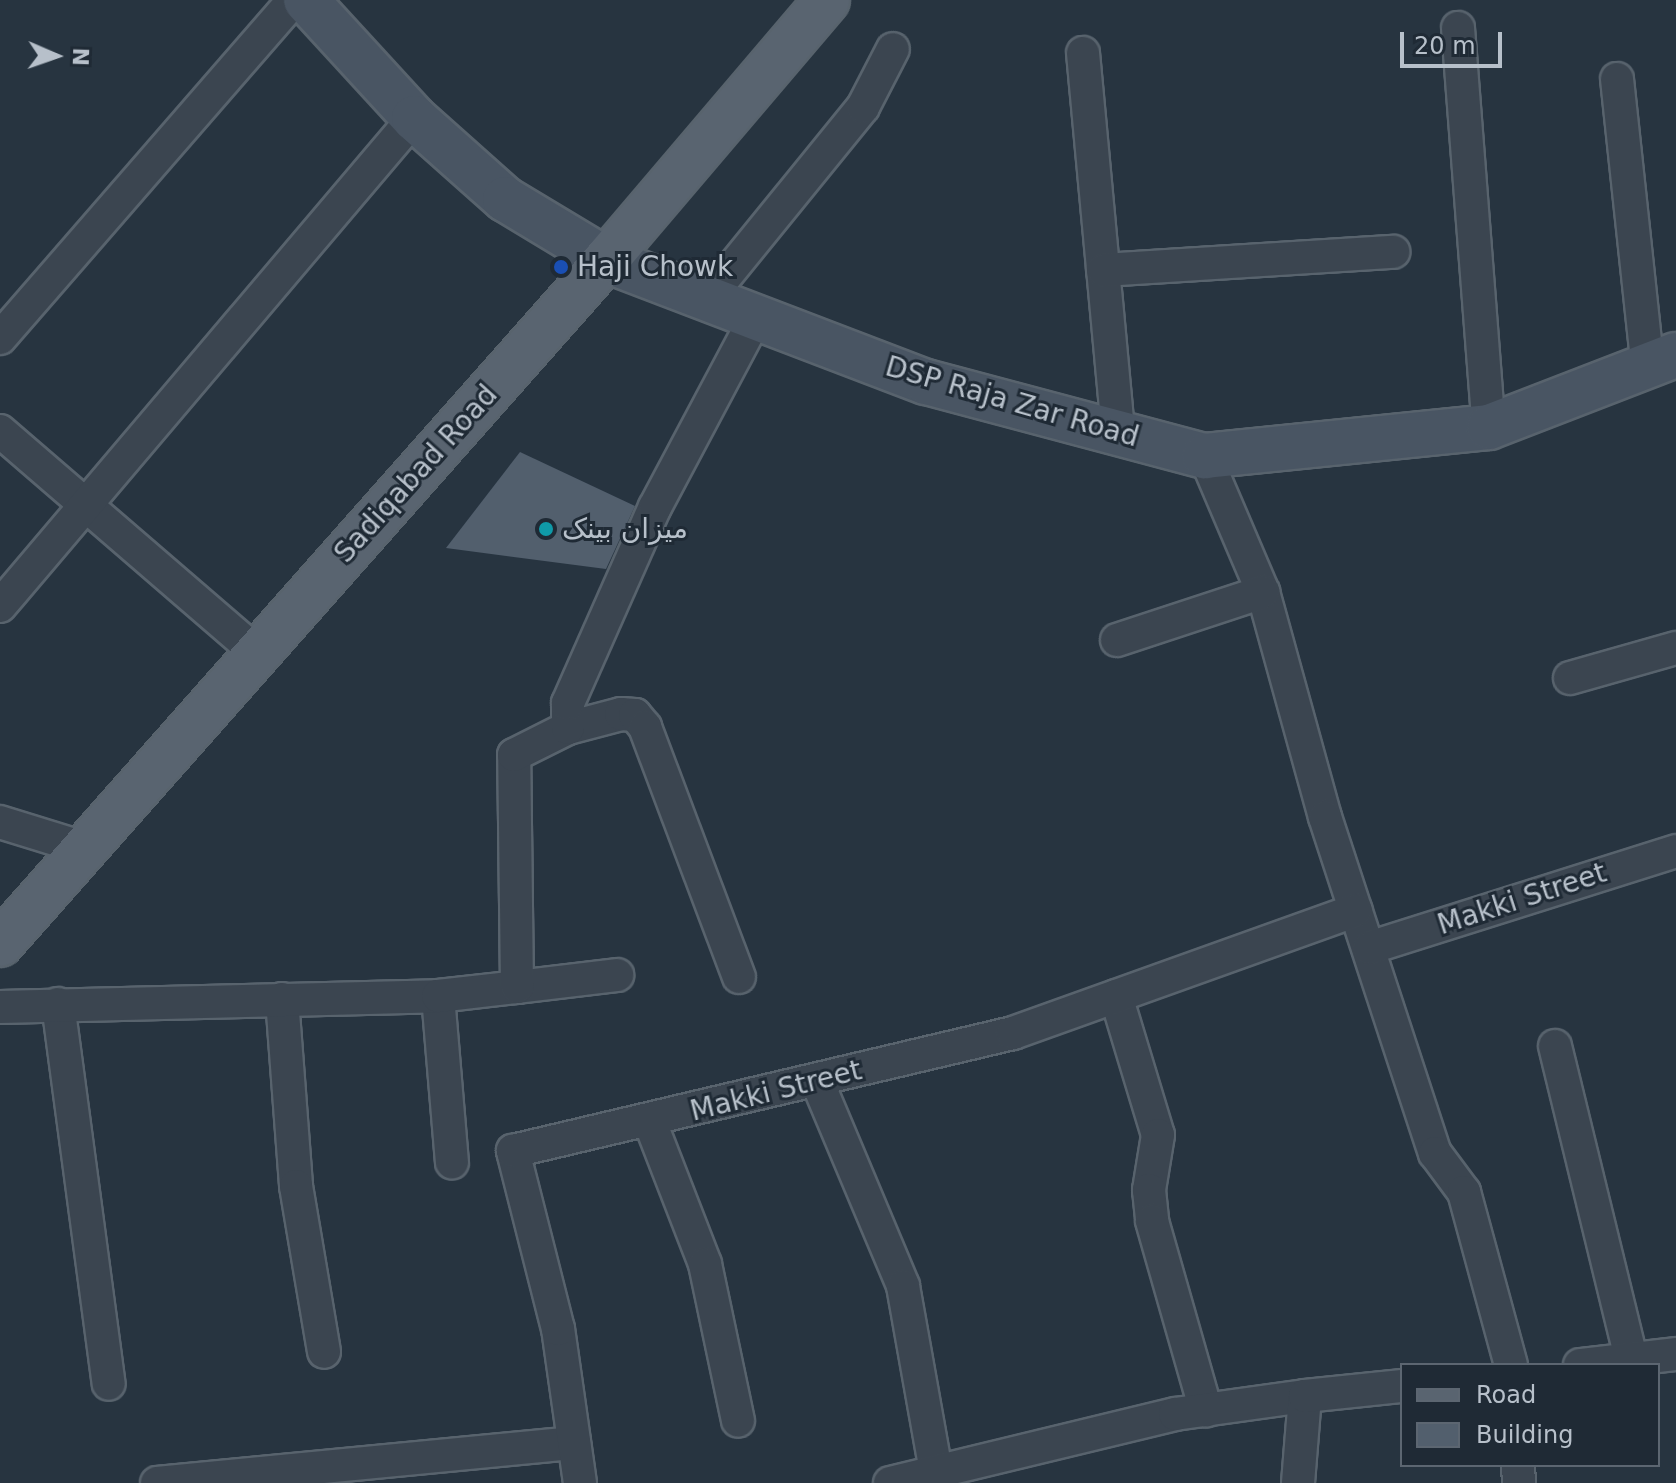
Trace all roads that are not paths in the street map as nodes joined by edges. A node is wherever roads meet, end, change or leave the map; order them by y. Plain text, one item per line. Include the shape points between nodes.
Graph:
1 (294, 0) edge
2 (306, 0) edge
3 (827, 0) edge
4 (1458, 28) dead end
5 (893, 49) dead end
6 (1083, 53) dead end
7 (1617, 79) dead end
8 (414, 118) junction
9 (1393, 252) dead end
10 (606, 260) junction
11 (1103, 270) junction
12 (707, 299) junction
13 (756, 317) junction
14 (0, 338) edge
15 (1662, 362) edge
16 (1489, 427) junction
17 (0, 431) edge
18 (1118, 433) junction
19 (1205, 456) junction
20 (86, 500) junction
21 (1263, 592) junction
22 (0, 606) edge
23 (1117, 640) dead end
24 (1676, 648) edge
25 (257, 653) junction
26 (1570, 678) dead end
27 (568, 728) junction
28 (0, 822) edge
29 (84, 848) junction
30 (1676, 851) edge
31 (1356, 910) junction
32 (0, 944) edge
33 (1369, 948) junction
34 (617, 975) dead end
35 (739, 977) dead end
36 (517, 987) junction
37 (438, 996) junction
38 (1116, 996) junction
39 (282, 999) junction
40 (58, 1004) junction
41 (0, 1007) edge
42 (1555, 1046) dead end
43 (817, 1081) junction
44 (650, 1122) junction
45 (452, 1162) dead end
46 (324, 1352) dead end
47 (1676, 1354) edge
48 (1631, 1358) junction
49 (1510, 1363) edge
50 (1595, 1363) edge
51 (109, 1384) dead end
52 (1400, 1386) edge
53 (1305, 1396) junction
54 (1206, 1410) junction
55 (738, 1421) dead end
56 (574, 1443) junction
57 (936, 1471) junction
58 (157, 1483) edge
59 (580, 1483) edge
60 (890, 1483) edge
61 (1298, 1483) edge

1 - 14 street
2 - 8 street, DSP Raja Zar Road
3 - 10 main road, Sadiqabad Road
4 - 16 street
5 - 12 street via 855,118
6 - 11 street
7 - 15 street
8 - 10 street, DSP Raja Zar Road via 505,199
8 - 20 street
9 - 11 street
10 - 12 street, DSP Raja Zar Road
10 - 25 main road, Sadiqabad Road
11 - 18 street
12 - 13 street, DSP Raja Zar Road
13 - 18 street, DSP Raja Zar Road via 926,382
13 - 27 street via 642,534 568,703
15 - 16 street, DSP Raja Zar Road
16 - 19 street, DSP Raja Zar Road
17 - 20 street
18 - 19 street, DSP Raja Zar Road
19 - 21 street
20 - 22 street
20 - 25 street
21 - 23 street
21 - 31 street
24 - 26 street
25 - 29 main road, Sadiqabad Road
27 - 35 street via 621,714 635,715 645,727
27 - 36 street via 514,755
28 - 29 street
29 - 32 main road, Sadiqabad Road
30 - 33 street, Makki Street
31 - 33 street
31 - 38 street, Makki Street
33 - 49 street via 1435,1153 1464,1192
34 - 36 street
36 - 37 street
37 - 39 street
37 - 45 street
38 - 43 street, Makki Street via 1013,1033
38 - 54 street via 1158,1135 1149,1190 1152,1221
39 - 40 street
39 - 46 street via 296,1186
40 - 41 street
40 - 51 street
42 - 48 street
43 - 44 street, Makki Street
43 - 57 street via 903,1286
44 - 55 street via 705,1264
44 - 56 street, Makki Street via 513,1151 558,1329
47 - 48 street
48 - 50 street
52 - 53 street
53 - 54 street
53 - 61 street
54 - 57 street
56 - 58 street
56 - 59 street, Makki Street
57 - 60 street

